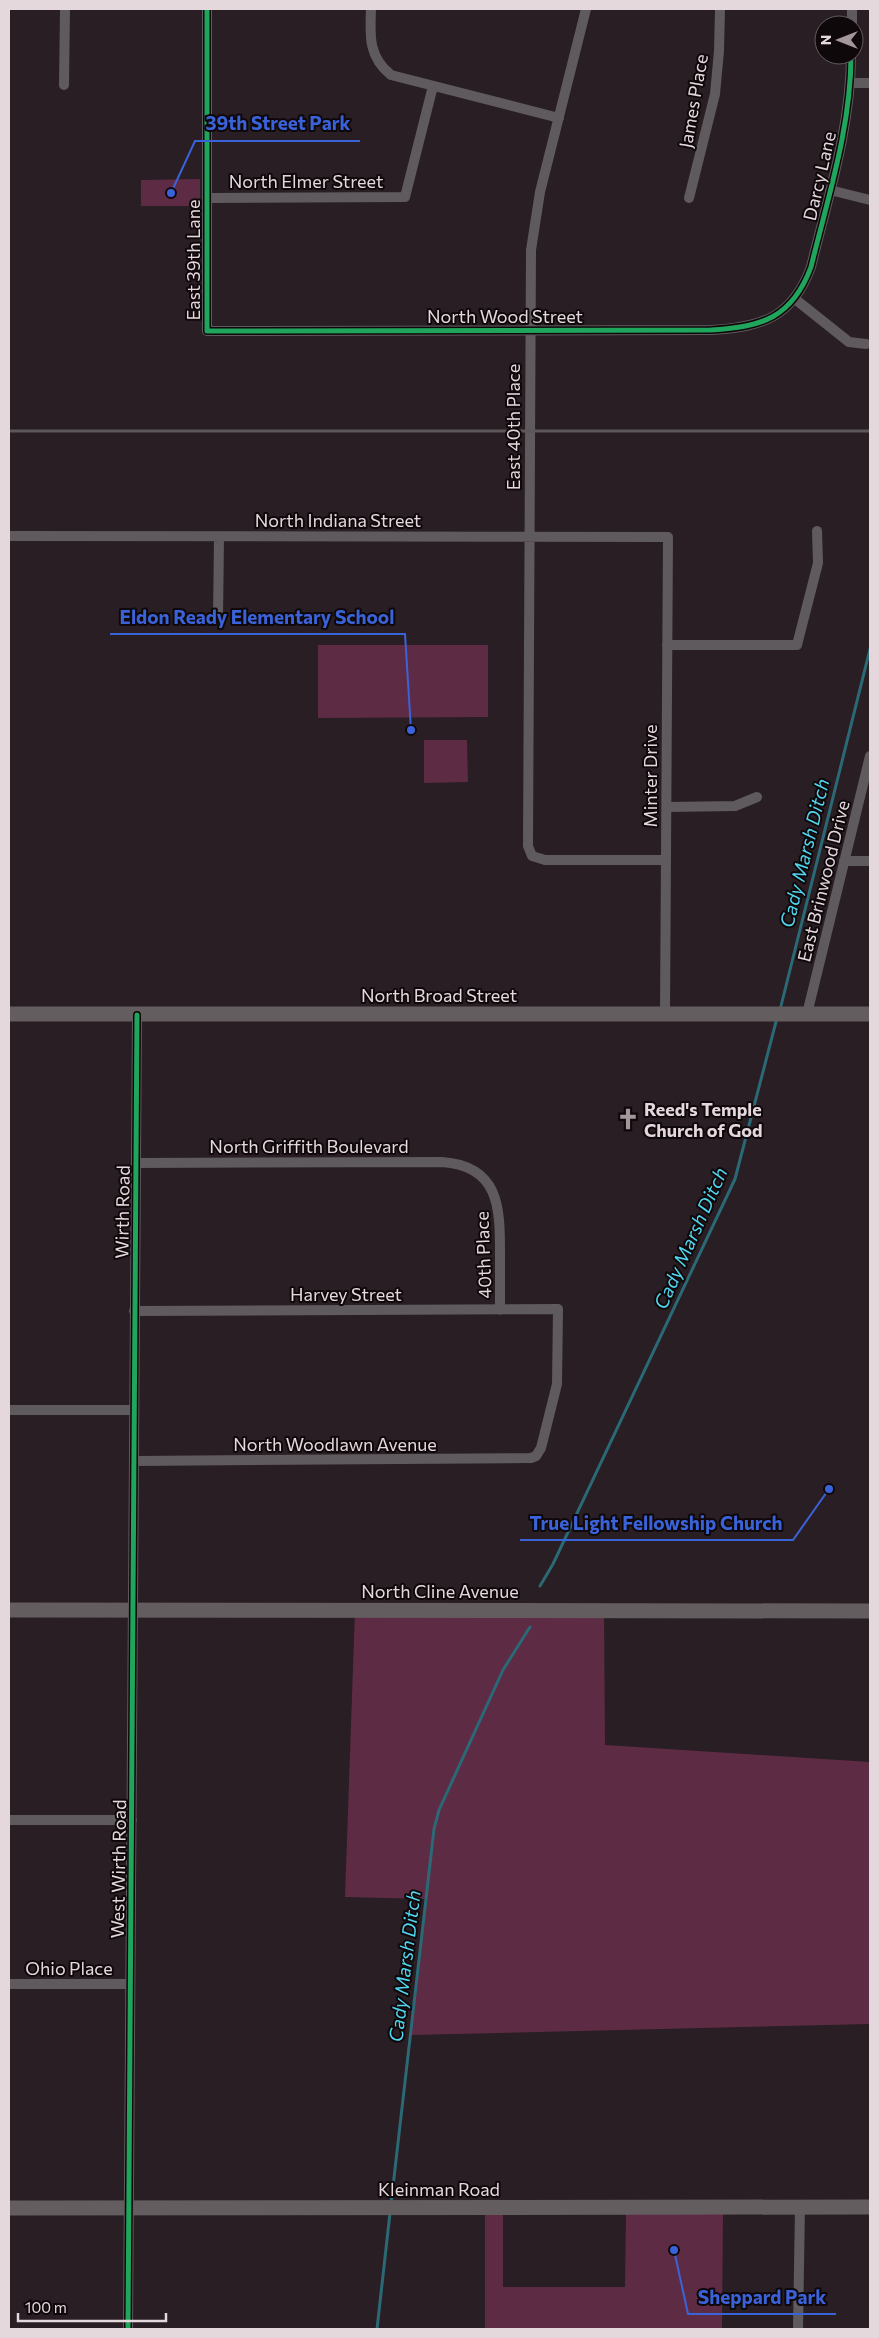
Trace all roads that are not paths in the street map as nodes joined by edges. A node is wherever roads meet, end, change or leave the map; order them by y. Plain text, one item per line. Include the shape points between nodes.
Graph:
1 (65, 9) edge
2 (208, 9) edge
3 (370, 9) edge
4 (586, 9) edge
5 (720, 9) edge
6 (852, 65) edge
7 (851, 84) junction
8 (870, 84) edge
9 (64, 85) dead end
10 (433, 86) junction
11 (559, 118) junction
12 (830, 190) junction
13 (207, 198) junction
14 (690, 198) dead end
15 (870, 200) edge
16 (795, 299) junction
17 (530, 330) junction
18 (207, 331) joint
19 (866, 344) dead end
20 (818, 531) dead end
21 (9, 536) edge
22 (219, 536) junction
23 (530, 537) junction
24 (668, 537) joint
25 (218, 618) dead end
26 (667, 645) junction
27 (870, 756) edge
28 (757, 797) dead end
29 (667, 807) junction
30 (666, 860) junction
31 (844, 861) junction
32 (870, 861) edge
33 (9, 1014) edge
34 (665, 1014) junction
35 (807, 1014) junction
36 (870, 1014) edge
37 (137, 1015) junction
38 (137, 1163) junction
39 (479, 1175) joint
40 (500, 1310) junction
41 (134, 1311) junction
42 (9, 1410) edge
43 (134, 1410) junction
44 (536, 1456) joint
45 (134, 1461) junction
46 (9, 1610) edge
47 (134, 1610) junction
48 (870, 1611) edge
49 (9, 1820) edge
50 (132, 1820) junction
51 (9, 1984) edge
52 (130, 1984) junction
53 (800, 2206) junction
54 (870, 2207) edge
55 (9, 2208) edge
56 (130, 2209) junction
57 (128, 2329) edge
58 (798, 2329) edge

1 - 9 street
2 - 13 street, East 39th Lane
3 - 10 street via 371,46 378,62 391,75
4 - 11 street, East 40th Place
5 - 14 street, James Place via 715,94
6 - 7 street, Darcy Lane
7 - 8 street
7 - 12 street, Darcy Lane
10 - 11 street
10 - 13 street, North Elmer Street via 405,197
11 - 17 street, East 40th Place via 534,228
12 - 15 street
12 - 16 street, Darcy Lane via 811,267
13 - 18 street, East 39th Lane
16 - 17 street, North Wood Street via 772,318 744,327 711,330
16 - 19 street via 849,342
17 - 18 street, North Wood Street
17 - 23 street, East 40th Place
20 - 26 street via 818,563 797,645
21 - 22 street, North Indiana Street
22 - 23 street, North Indiana Street
22 - 25 street
23 - 24 street, North Indiana Street
23 - 30 street, East 40th Place via 529,852 545,860
24 - 26 street, Minter Drive
26 - 29 street, Minter Drive
27 - 31 street, East Brinwood Drive
28 - 29 street via 735,806
29 - 30 street, Minter Drive
30 - 34 street, Minter Drive
31 - 32 street
31 - 35 street, East Brinwood Drive
33 - 37 street, North Broad Street
34 - 35 street, North Broad Street
34 - 37 street, North Broad Street
35 - 36 street, North Broad Street
37 - 38 street, Wirth Road
38 - 39 street, North Griffith Boulevard via 442,1162 463,1166
38 - 41 street, Wirth Road
39 - 40 street, 40th Place via 494,1194 500,1216
40 - 41 street, Harvey Street
40 - 44 street, Harvey Street via 558,1310 557,1384 541,1448
41 - 43 street, Wirth Road
42 - 43 street
43 - 45 street, West Wirth Road
44 - 45 street, North Woodlawn Avenue via 526,1459
45 - 47 street, West Wirth Road
46 - 47 street, North Cline Avenue
47 - 48 street, North Cline Avenue
47 - 50 street, West Wirth Road
49 - 50 street
50 - 52 street, West Wirth Road
51 - 52 street, Ohio Place
52 - 56 street, West Wirth Road
53 - 54 street, Kleinman Road
53 - 56 street, Kleinman Road
53 - 58 street
55 - 56 street, Kleinman Road
56 - 57 street, West Wirth Road

